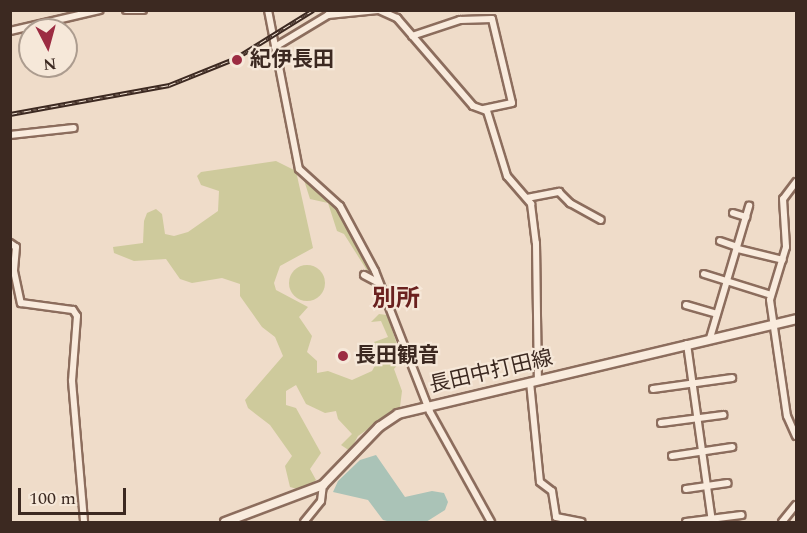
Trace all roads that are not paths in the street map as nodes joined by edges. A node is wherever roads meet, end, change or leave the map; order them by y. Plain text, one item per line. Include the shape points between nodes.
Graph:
1 (100, 10) edge
2 (126, 10) edge
3 (142, 10) edge
4 (268, 10) edge
5 (379, 10) edge
6 (10, 31) edge
7 (412, 36) junction
8 (275, 47) junction
9 (484, 109) junction
10 (74, 128) dead end
11 (10, 135) edge
12 (796, 182) edge
13 (527, 198) junction
14 (749, 207) dead end
15 (733, 213) dead end
16 (746, 217) junction
17 (601, 220) dead end
18 (720, 241) dead end
19 (10, 243) edge
20 (738, 248) junction
21 (783, 260) junction
22 (704, 274) dead end
23 (364, 275) dead end
24 (728, 281) junction
25 (380, 284) junction
26 (771, 295) junction
27 (686, 305) dead end
28 (717, 314) junction
29 (796, 319) edge
30 (774, 323) junction
31 (710, 338) junction
32 (687, 344) junction
33 (732, 378) dead end
34 (534, 381) junction
35 (693, 384) junction
36 (652, 389) dead end
37 (427, 405) junction
38 (723, 415) dead end
39 (698, 418) junction
40 (661, 423) dead end
41 (796, 436) edge
42 (732, 447) dead end
43 (702, 452) junction
44 (672, 456) dead end
45 (728, 483) dead end
46 (323, 485) junction
47 (707, 486) junction
48 (686, 489) dead end
49 (796, 505) edge
50 (742, 515) dead end
51 (712, 521) edge
52 (84, 522) edge
53 (225, 522) edge
54 (304, 522) edge
55 (491, 522) edge
56 (582, 522) edge
57 (686, 522) edge
58 (782, 522) edge

1 - 6 street
2 - 3 street
4 - 8 street
5 - 7 street via 397,18
5 - 8 street via 328,15
7 - 9 street via 468,102
7 - 9 street via 453,22 492,19 512,103
8 - 25 street via 299,169 340,206
9 - 13 street via 507,176
10 - 11 street
12 - 21 street via 783,199 787,232
13 - 17 street via 559,192 570,203
13 - 34 street via 534,215 536,243
14 - 16 street
15 - 16 street
16 - 20 street
18 - 20 street
19 - 52 street via 16,247 14,272 21,303 73,310 77,315 72,381
20 - 21 street
20 - 24 street
21 - 26 street
22 - 24 street
23 - 25 street
24 - 26 street
24 - 28 street
25 - 37 street
26 - 30 street
27 - 28 street
28 - 31 street
29 - 30 street, 長田中打田線
30 - 31 street, 長田中打田線
30 - 41 street via 787,417
31 - 32 street, 長田中打田線
32 - 34 street, 長田中打田線
32 - 35 street
33 - 35 street
34 - 37 street, 長田中打田線
34 - 56 street via 540,482 552,492 556,517
35 - 36 street
35 - 39 street
37 - 46 street, 長田中打田線 via 398,414 379,427
37 - 55 street
38 - 39 street
39 - 40 street
39 - 43 street
42 - 43 street
43 - 44 street
43 - 47 street
45 - 47 street
46 - 53 street, 長田中打田線 via 284,503
46 - 54 street via 321,501
47 - 48 street
47 - 51 street
49 - 58 street
50 - 51 street
51 - 57 street

